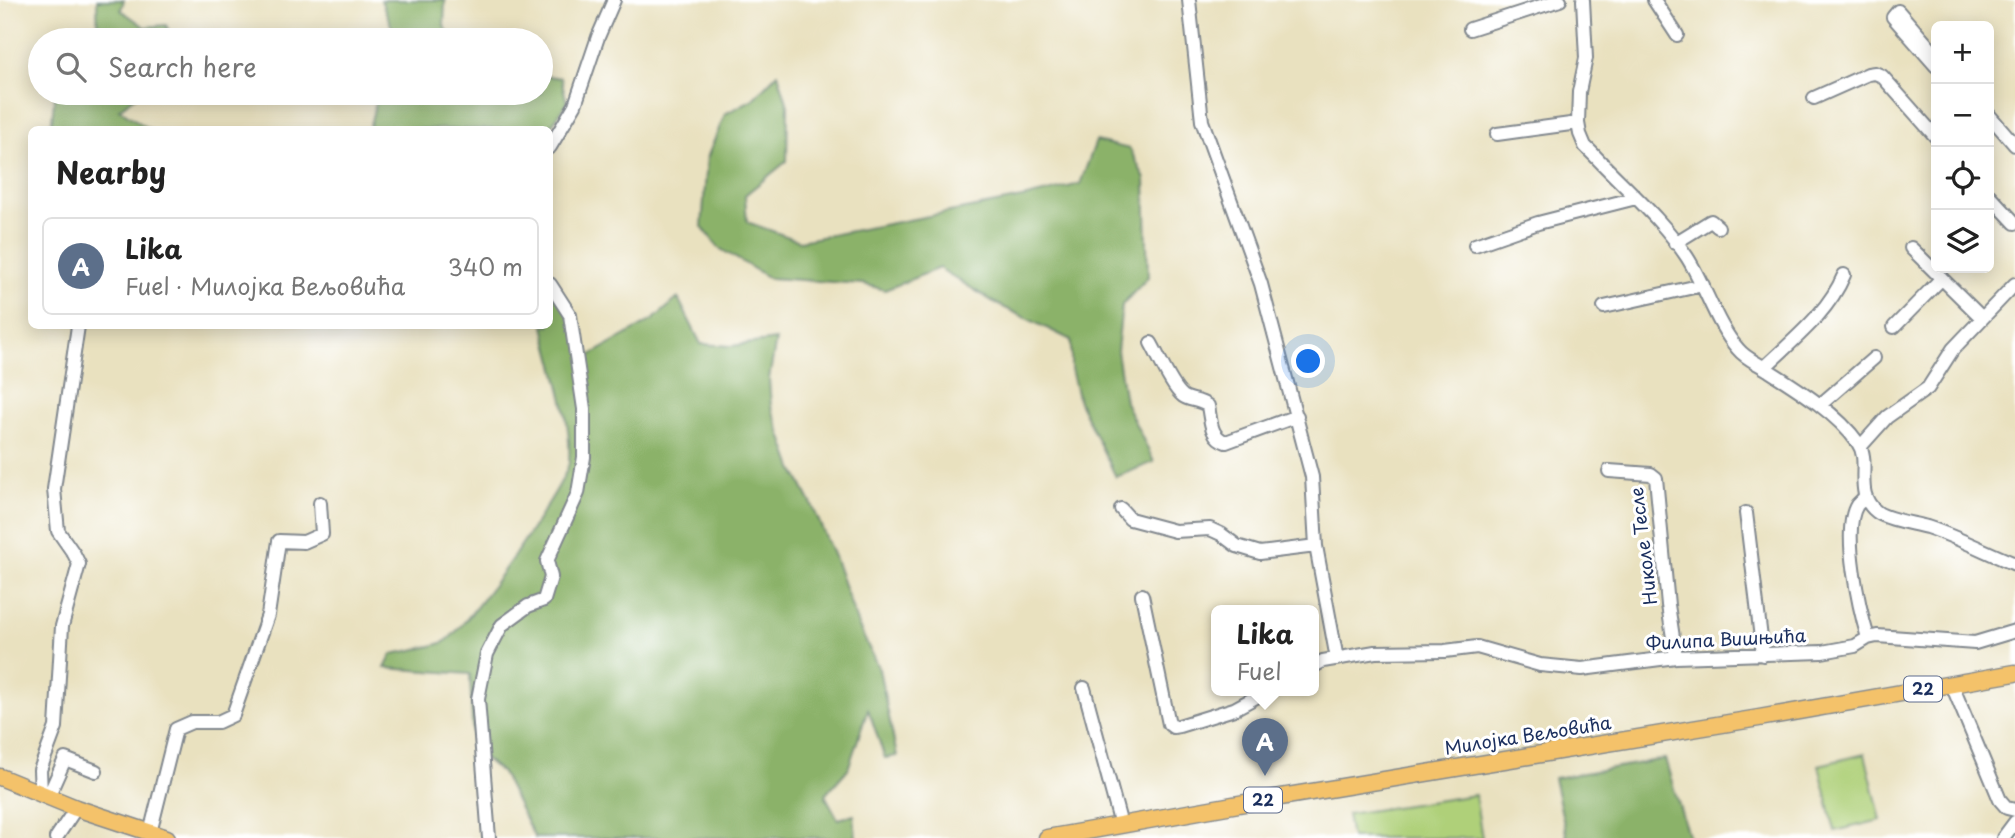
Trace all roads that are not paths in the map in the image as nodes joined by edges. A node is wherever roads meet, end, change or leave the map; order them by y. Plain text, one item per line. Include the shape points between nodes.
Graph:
1 (614, 0) edge
2 (1189, 0) edge
3 (1559, 0) edge
4 (1583, 0) edge
5 (1654, 0) edge
6 (1470, 29) dead end
7 (1677, 35) dead end
8 (1931, 49) edge
9 (1931, 60) edge
10 (1814, 98) dead end
11 (1994, 121) edge
12 (1578, 123) junction
13 (1931, 131) edge
14 (1994, 131) edge
15 (1497, 134) dead end
16 (553, 142) edge
17 (2015, 145) edge
18 (2015, 155) edge
19 (1636, 198) junction
20 (1994, 200) edge
21 (2015, 223) edge
22 (1718, 227) dead end
23 (1675, 243) junction
24 (1475, 245) dead end
25 (1911, 248) dead end
26 (1844, 275) dead end
27 (1941, 279) junction
28 (2015, 284) edge
29 (1703, 285) junction
30 (553, 289) edge
31 (1604, 307) dead end
32 (1982, 318) junction
33 (1894, 327) dead end
34 (78, 329) edge
35 (1151, 343) dead end
36 (1874, 358) dead end
37 (1765, 368) junction
38 (1820, 405) junction
39 (1297, 416) junction
40 (1861, 446) junction
41 (1609, 471) dead end
42 (1864, 497) junction
43 (320, 503) dead end
44 (1121, 509) dead end
45 (1745, 513) dead end
46 (1316, 545) junction
47 (2015, 564) edge
48 (1142, 595) dead end
49 (2015, 631) edge
50 (1868, 638) junction
51 (1763, 655) junction
52 (1676, 657) junction
53 (1337, 660) junction
54 (1319, 663) edge
55 (2015, 673) edge
56 (1980, 680) junction
57 (1952, 685) junction
58 (2015, 685) edge
59 (1084, 688) dead end
60 (1258, 696) edge
61 (96, 771) dead end
62 (0, 777) edge
63 (44, 796) junction
64 (76, 808) junction
65 (2015, 810) edge
66 (2015, 821) edge
67 (1121, 825) junction
68 (150, 833) junction
69 (56, 838) edge
70 (166, 838) edge
71 (489, 838) edge
72 (1047, 838) edge
73 (2003, 838) edge

1 - 16 street via 575,105
2 - 39 street via 1202,121 1261,284
3 - 6 street
4 - 12 street via 1586,58
5 - 7 street
8 - 9 street via 1898,11 1893,17
10 - 13 street via 1875,73
11 - 17 street
12 - 15 street
12 - 19 street via 1585,146
14 - 18 street
19 - 23 street
19 - 24 street
20 - 21 street
22 - 23 street via 1711,221
23 - 29 street
25 - 27 street
26 - 37 street via 1830,302
27 - 32 street
27 - 33 street
28 - 32 street
29 - 31 street
29 - 37 street via 1737,348
30 - 71 street via 570,315 584,409 584,457 578,493 547,561 551,577 544,600 502,625 487,654 478,699
32 - 40 street via 1953,349 1928,388 1887,417
34 - 63 street via 54,489 58,531 79,564 62,626 56,727 40,769
35 - 39 street via 1178,391 1208,407 1219,440 1226,442
36 - 38 street
37 - 38 street
38 - 40 street
39 - 46 street via 1311,478
40 - 42 street
41 - 52 street, Николе Тесле via 1656,478
42 - 47 street via 1878,513 1929,528
42 - 50 street via 1854,514 1852,549
43 - 68 street via 322,534 304,542 279,541 268,615 233,715 218,723 192,722 176,729
44 - 46 street via 1130,519 1175,531 1210,529 1237,546 1260,553
45 - 51 street
46 - 53 street
48 - 60 street via 1173,727 1234,709
49 - 50 street, Филипа Вишњића via 1975,643
50 - 51 street, Филипа Вишњића via 1843,649
51 - 52 street, Филипа Вишњића
52 - 53 street, Филипа Вишњића via 1582,669 1540,665 1477,647 1375,652
53 - 54 street, Филипа Вишњића
55 - 56 main road, Милојка Вељовића / 22
56 - 57 main road, Милојка Вељовића / 22
56 - 58 main road
57 - 65 street via 2000,800
57 - 67 main road, Милојка Вељовића / 22
59 - 67 street
61 - 63 street via 65,760
62 - 63 main road
63 - 64 main road
64 - 68 main road
64 - 69 street
66 - 73 street
67 - 72 main road, Милојка Вељовића / 22
68 - 70 main road

